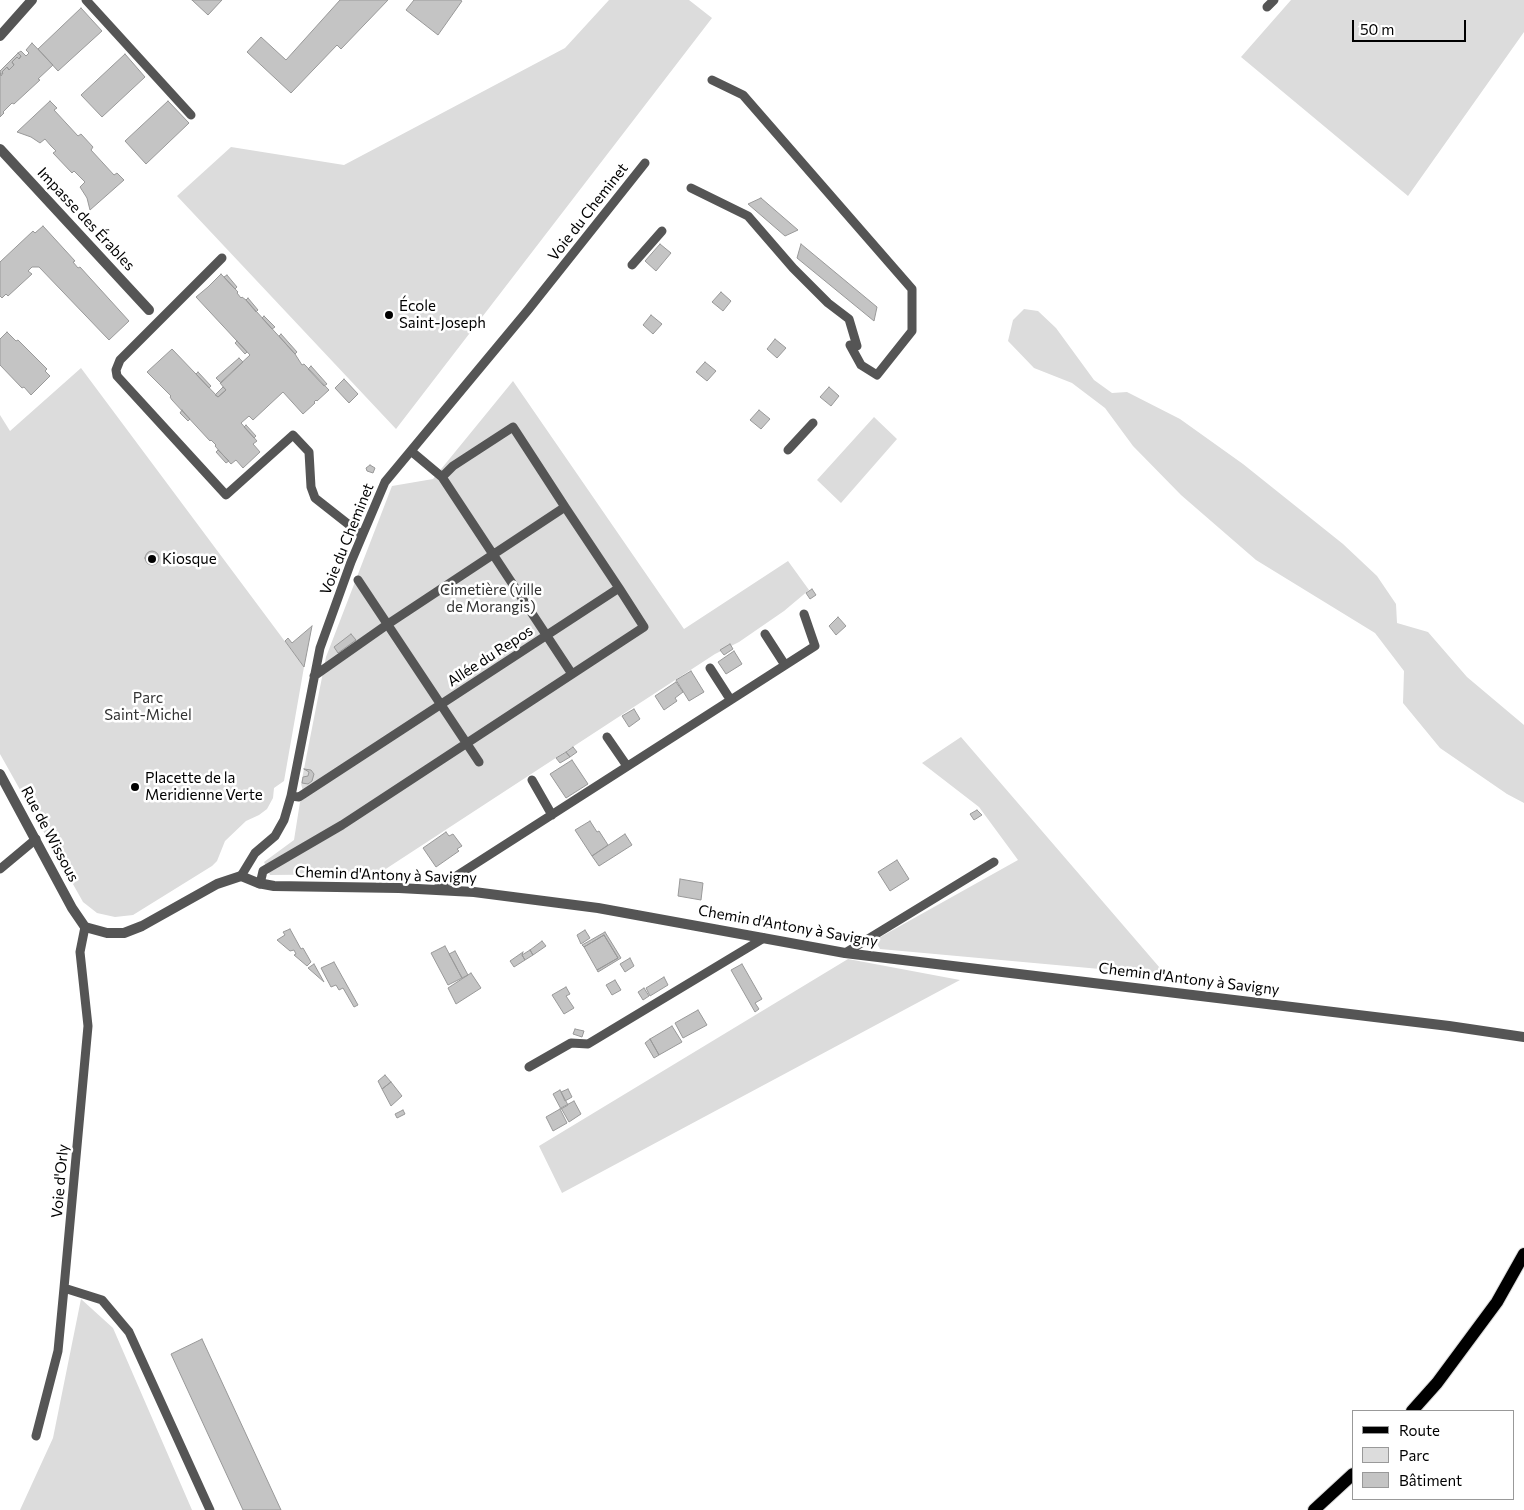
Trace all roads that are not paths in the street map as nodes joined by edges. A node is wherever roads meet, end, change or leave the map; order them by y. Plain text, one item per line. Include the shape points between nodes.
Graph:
1 (32, 0) edge
2 (86, 0) edge
3 (1274, 0) edge
4 (1267, 8) dead end
5 (0, 36) edge
6 (712, 80) dead end
7 (192, 116) dead end
8 (0, 149) edge
9 (645, 163) dead end
10 (691, 188) dead end
11 (662, 231) dead end
12 (222, 258) dead end
13 (632, 265) dead end
14 (149, 310) joint
15 (160, 319) junction
16 (813, 423) dead end
17 (788, 450) dead end
18 (411, 451) junction
19 (442, 477) junction
20 (565, 506) junction
21 (362, 536) junction
22 (493, 554) junction
23 (358, 580) dead end
24 (620, 588) junction
25 (804, 614) dead end
26 (388, 624) junction
27 (765, 634) dead end
28 (546, 636) junction
29 (785, 665) junction
30 (710, 668) dead end
31 (572, 674) junction
32 (314, 676) junction
33 (730, 700) junction
34 (441, 705) junction
35 (607, 738) dead end
36 (467, 744) junction
37 (479, 762) dead end
38 (628, 766) junction
39 (0, 774) edge
40 (532, 780) dead end
41 (291, 796) junction
42 (552, 815) junction
43 (36, 839) junction
44 (994, 862) dead end
45 (0, 870) edge
46 (241, 876) junction
47 (260, 884) junction
48 (436, 889) junction
49 (85, 927) junction
50 (764, 938) junction
51 (846, 953) junction
52 (1524, 1037) edge
53 (529, 1067) dead end
54 (1524, 1254) edge
55 (64, 1288) junction
56 (1413, 1410) edge
57 (36, 1436) dead end
58 (1352, 1475) edge
59 (210, 1510) edge
60 (1314, 1510) edge

1 - 5 street
2 - 7 lane
3 - 4 lane
6 - 10 lane via 743,95 912,290 912,332 877,375 861,365 849,319 793,268 748,216
8 - 14 street, Impasse des Érables
9 - 18 lane, Voie du Cheminet
11 - 13 lane
12 - 15 lane
14 - 15 lane
15 - 21 lane via 120,360 117,376 226,495 293,435 309,452 311,487 315,498
16 - 17 lane
18 - 19 lane
18 - 21 lane, Voie du Cheminet via 385,482
19 - 20 lane via 452,466 513,427
19 - 22 lane
20 - 22 lane
20 - 24 lane
21 - 32 lane, Voie du Cheminet via 329,619
22 - 26 lane
22 - 28 lane
23 - 26 lane
24 - 28 lane, Allée du Repos
24 - 31 lane via 644,627
25 - 29 lane via 816,646
26 - 32 lane
26 - 34 lane
27 - 29 lane
28 - 31 lane
28 - 34 lane, Allée du Repos
29 - 33 lane
30 - 33 lane
31 - 36 lane
32 - 41 lane, Voie du Cheminet
33 - 38 lane
34 - 36 lane
34 - 41 lane, Allée du Repos via 299,797
35 - 38 lane
36 - 37 lane
36 - 47 lane via 342,825 263,871
38 - 42 lane
39 - 43 street, Rue de Wissous
40 - 42 lane
41 - 46 lane, Voie du Cheminet via 280,828 255,853
42 - 48 lane
43 - 45 lane
43 - 49 street, Rue de Wissous
44 - 51 lane
46 - 47 street, Chemin d'Antony à Savigny
46 - 49 street via 217,884 124,933 107,933
47 - 48 street, Chemin d'Antony à Savigny
48 - 50 street, Chemin d'Antony à Savigny via 598,908
49 - 55 lane, Voie d'Orly via 80,952 88,1026
50 - 51 street, Chemin d'Antony à Savigny
50 - 53 lane via 588,1044 571,1043
51 - 52 street, Chemin d'Antony à Savigny
54 - 56 main road via 1497,1302
55 - 57 lane, Voie d'Orly via 58,1351
55 - 59 lane via 102,1300 129,1332
58 - 60 main road

